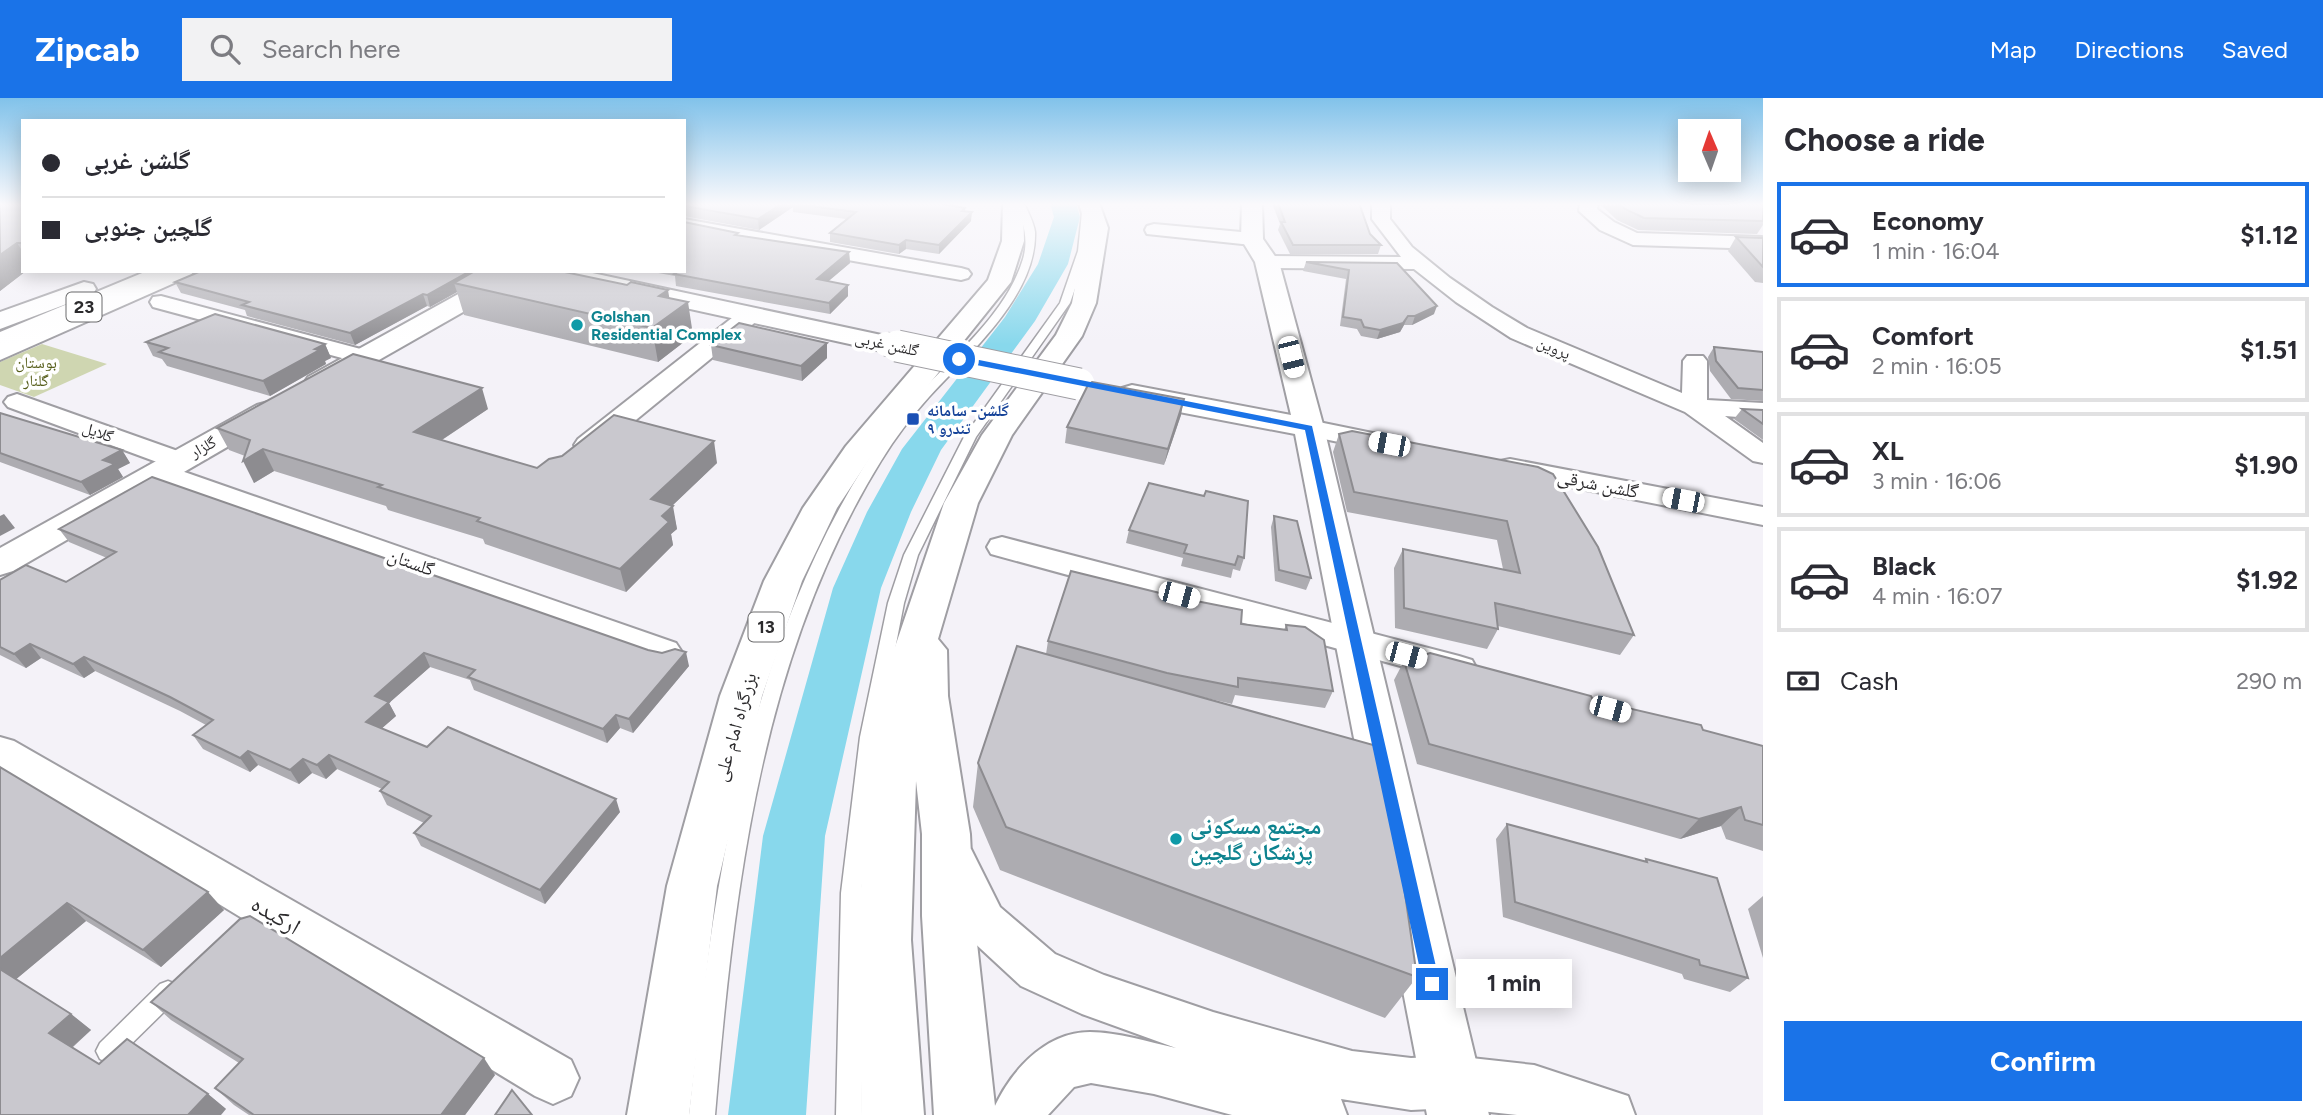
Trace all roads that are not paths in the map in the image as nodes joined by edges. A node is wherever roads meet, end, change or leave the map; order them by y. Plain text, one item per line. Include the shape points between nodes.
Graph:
1 (828, 250) edge
2 (1010, 250) edge
3 (1028, 250) edge
4 (1083, 250) edge
5 (1094, 250) edge
6 (1259, 250) edge
7 (1406, 250) edge
8 (1267, 262) junction
9 (1420, 263) junction
10 (131, 273) edge
11 (144, 273) edge
12 (163, 273) edge
13 (178, 273) edge
14 (514, 273) edge
15 (558, 273) edge
16 (961, 274) dead end
17 (161, 302) dead end
18 (750, 315) junction
19 (0, 321) edge
20 (0, 332) edge
21 (0, 342) edge
22 (0, 352) edge
23 (364, 357) junction
24 (1695, 361) dead end
25 (17, 402) dead end
26 (1693, 407) junction
27 (1763, 411) edge
28 (1309, 428) junction
29 (1402, 446) edge
30 (1763, 455) edge
31 (567, 462) edge
32 (1482, 462) edge
33 (169, 467) junction
34 (1763, 516) edge
35 (1002, 547) dead end
36 (0, 563) edge
37 (925, 609) junction
38 (1356, 642) junction
39 (664, 652) edge
40 (1487, 676) edge
41 (0, 752) edge
42 (946, 834) junction
43 (188, 972) edge
44 (108, 1051) dead end
45 (553, 1078) dead end
46 (1455, 1099) edge
47 (658, 1115) edge
48 (702, 1115) edge
49 (849, 1115) edge
50 (893, 1115) edge
51 (965, 1115) edge
52 (1017, 1115) edge
53 (1321, 1115) edge
54 (1609, 1115) edge

1 - 16 street
2 - 47 main road, بزرگراه امام علی / 13 via 999,282 857,453 820,508 783,581 741,696 692,886
3 - 48 lane via 1014,291 993,322 906,416 864,479 833,532 789,640 743,810 721,944
4 - 49 lane via 1065,303 970,437 911,555 897,603 869,737 851,892
5 - 37 main road via 1084,303 1062,345 997,435 961,503
6 - 8 main road
7 - 9 street, پروین
8 - 9 street
8 - 28 main road
9 - 26 street, پروین via 1519,333
10 - 19 main road
11 - 20 main road, 23
12 - 21 main road, 23
13 - 22 main road
14 - 23 main road, گلزار
15 - 18 main road, گلشن غربی
17 - 23 street
18 - 28 main road, گلشن غربی, bridge
18 - 31 street
23 - 33 main road, گلزار
24 - 26 street
25 - 33 street, گلایل
26 - 27 street
26 - 30 street, پروین
28 - 29 street
28 - 38 main road
32 - 34 street, گلشن شرقی
33 - 36 main road, گلزار
33 - 39 street, گلستان
35 - 38 street
37 - 42 main road via 927,696
37 - 50 main road via 902,688 893,771 884,940
38 - 40 street
38 - 46 main road
41 - 45 street, ارکیده via 247,914
42 - 46 street via 962,880 984,922 1038,970 1213,1037 1352,1077 1411,1084
42 - 51 main road
43 - 44 lane
46 - 54 street via 1534,1091
52 - 53 street via 1036,1086 1075,1058 1122,1060

